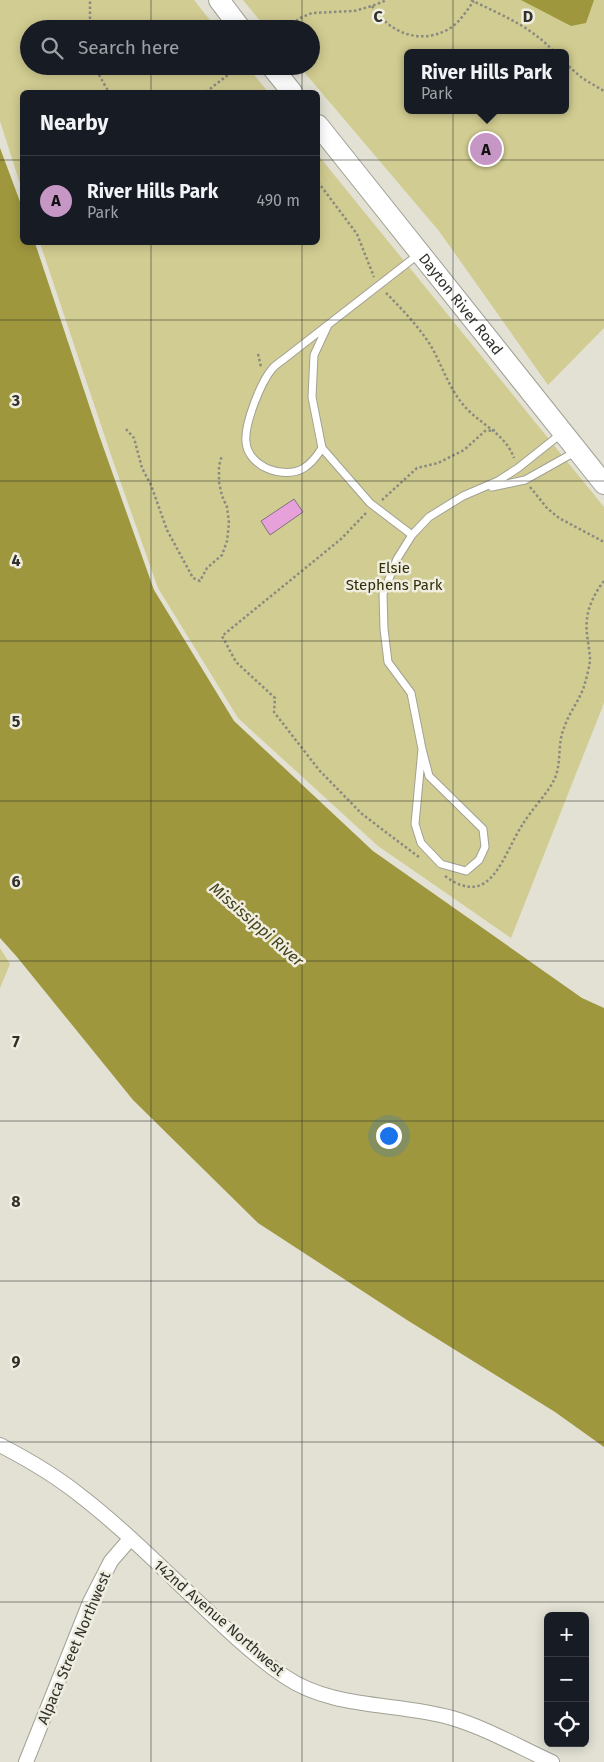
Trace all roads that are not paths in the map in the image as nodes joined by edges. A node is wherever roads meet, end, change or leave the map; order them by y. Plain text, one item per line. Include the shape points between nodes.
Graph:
1 (219, 0) edge
2 (234, 20) edge
3 (278, 75) edge
4 (290, 90) edge
5 (320, 128) edge
6 (420, 254) junction
7 (328, 325) junction
8 (562, 432) junction
9 (322, 448) junction
10 (577, 451) junction
11 (604, 484) edge
12 (477, 490) junction
13 (412, 535) junction
14 (422, 749) junction
15 (0, 1445) edge
16 (130, 1539) junction
17 (26, 1762) edge
18 (552, 1762) edge

1 - 2 main road
3 - 4 main road
5 - 6 main road, Dayton River Road
6 - 7 lane
6 - 8 main road, Dayton River Road
7 - 9 lane via 314,355 312,397
7 - 9 lane via 272,370 250,418 246,441 252,457 281,474 304,469
8 - 10 main road, Dayton River Road
8 - 12 lane via 518,468
9 - 13 lane via 370,504
10 - 11 main road, Dayton River Road
10 - 12 lane via 525,480
12 - 13 lane via 429,517
13 - 14 lane via 396,559 383,594 384,628 388,662 411,693
14 - 14 lane via 415,824 421,843 441,864 466,871 479,860 485,847 483,828 429,776
15 - 16 street, 142nd Avenue Northwest via 47,1471
16 - 17 street, Alpaca Street Northwest via 111,1561 90,1602
16 - 18 street, 142nd Avenue Northwest via 223,1625 302,1687 357,1702 452,1718

